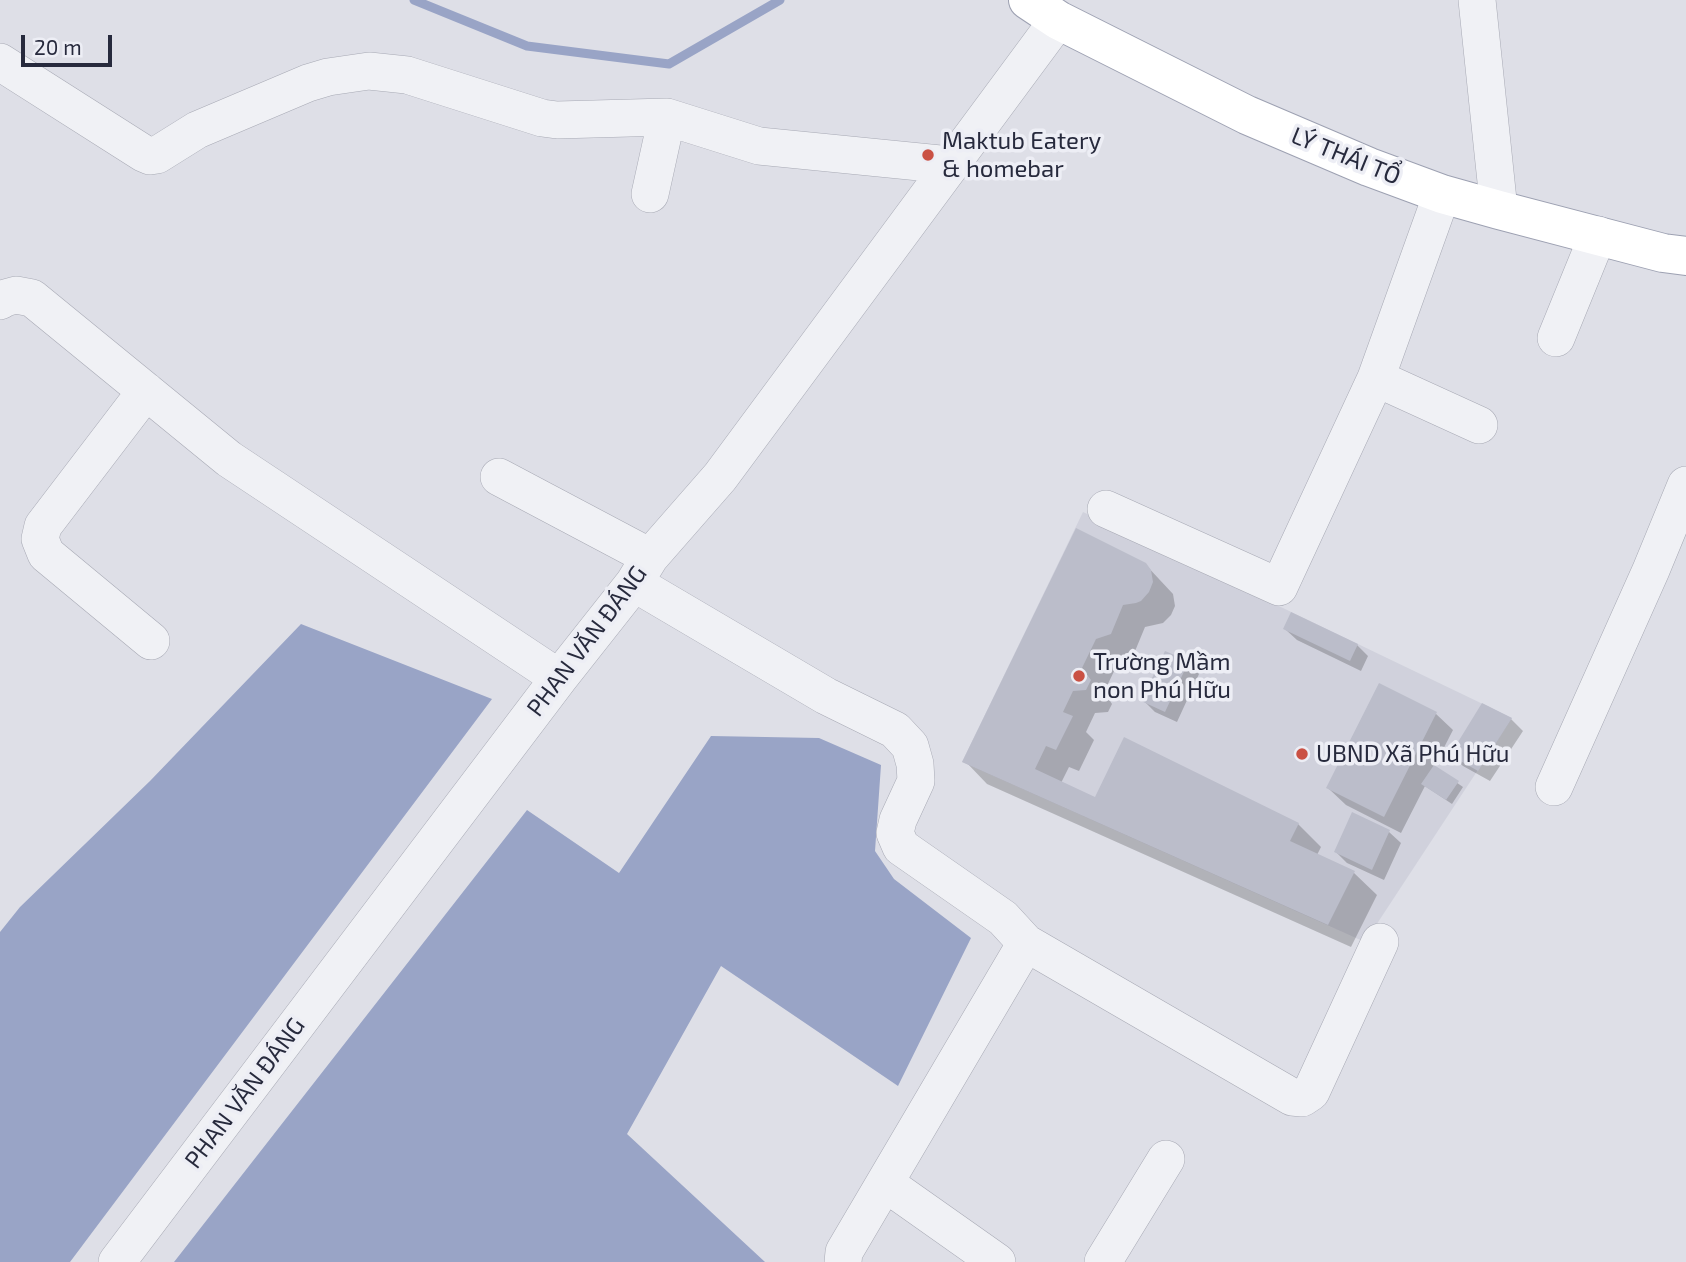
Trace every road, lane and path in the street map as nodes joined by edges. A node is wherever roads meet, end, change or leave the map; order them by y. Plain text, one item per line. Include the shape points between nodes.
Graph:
1 (1477, 0) edge
2 (1049, 9) edge
3 (0, 62) edge
4 (667, 117) junction
5 (950, 165) junction
6 (650, 194) dead end
7 (1442, 194) junction
8 (1499, 210) junction
9 (1598, 235) junction
10 (1686, 256) edge
11 (0, 301) edge
12 (1556, 338) dead end
13 (1376, 378) junction
14 (146, 391) junction
15 (1479, 425) dead end
16 (499, 477) dead end
17 (1686, 485) edge
18 (1106, 509) dead end
19 (642, 570) junction
20 (151, 641) dead end
21 (559, 678) junction
22 (1554, 787) dead end
23 (1380, 942) dead end
24 (1026, 943) junction
25 (1167, 1159) dead end
26 (885, 1182) junction
27 (117, 1262) edge
28 (843, 1262) edge
29 (997, 1262) edge
30 (1103, 1262) edge

1 - 8 street
2 - 5 street, PHAN VĂN ĐÁNG
2 - 7 main road, LÝ THÁI TỔ via 1247,115
3 - 4 street via 150,156 197,130 308,83 369,71 407,75 542,118
4 - 5 street via 760,146
4 - 6 street
5 - 19 street, PHAN VĂN ĐÁNG via 720,477
7 - 8 main road, LÝ THÁI TỔ
7 - 13 street
8 - 9 main road, LÝ THÁI TỔ
9 - 10 main road, LÝ THÁI TỔ
9 - 12 street
11 - 14 street via 16,295 32,298
13 - 15 street
13 - 18 street via 1279,587
14 - 20 street via 43,526 40,539 46,554
14 - 21 street via 229,459
16 - 19 street
17 - 22 street
19 - 21 street, PHAN VĂN ĐÁNG
19 - 24 street via 826,696 895,730 910,746 916,781 895,833 901,847 1003,918
21 - 27 street, PHAN VĂN ĐÁNG
23 - 24 street via 1311,1092 1302,1098 1292,1097
24 - 26 street
25 - 30 street
26 - 28 street via 844,1252
26 - 29 street

